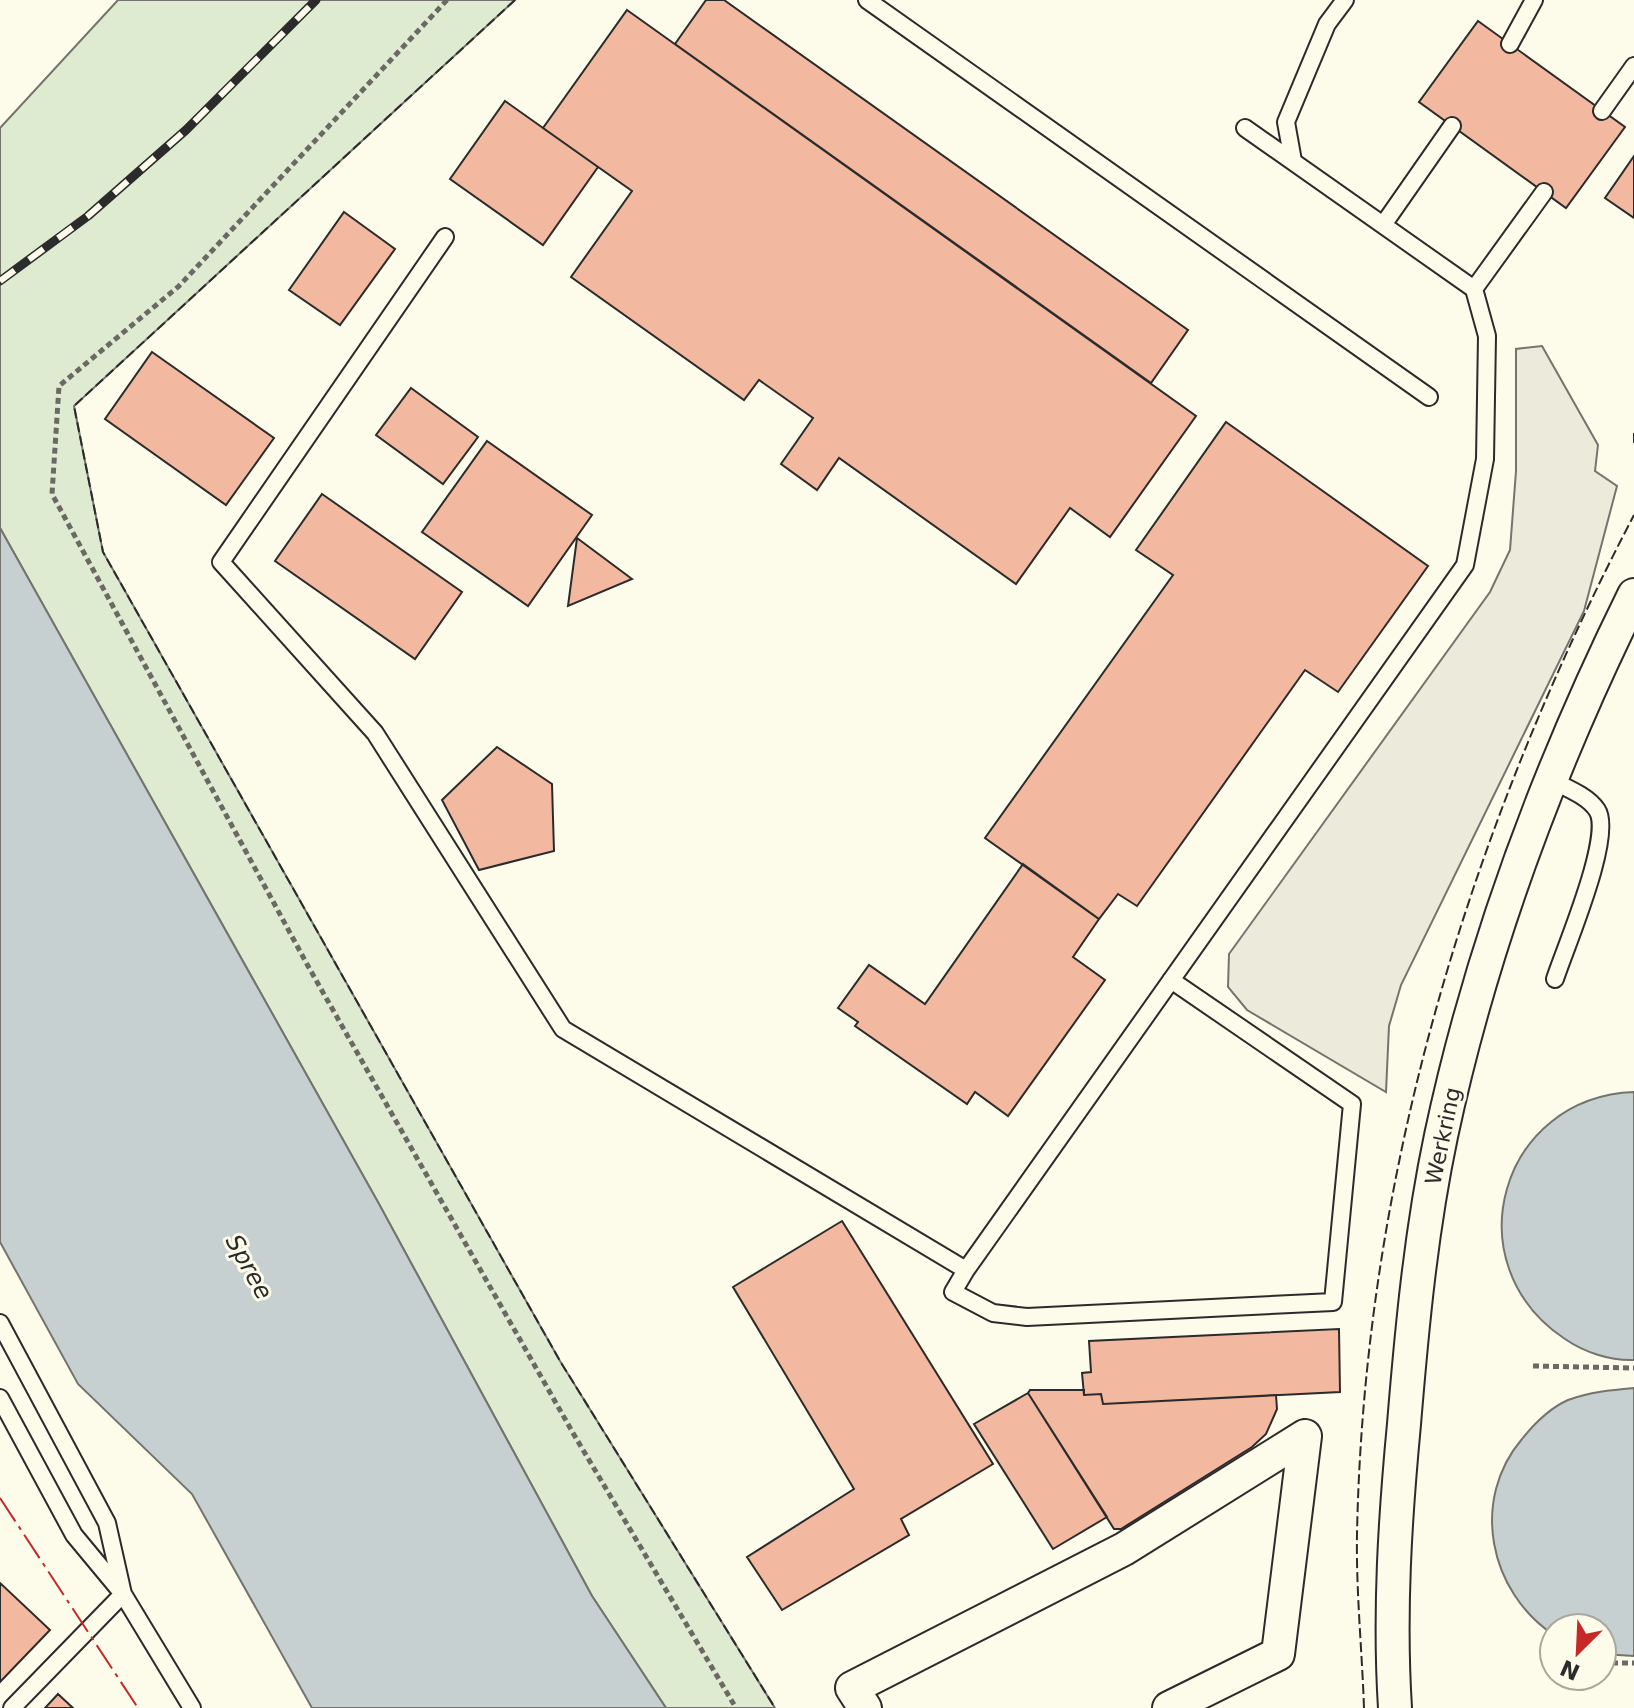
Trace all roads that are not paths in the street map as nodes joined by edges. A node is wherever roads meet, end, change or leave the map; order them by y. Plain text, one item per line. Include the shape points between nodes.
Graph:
1 (867, 0) edge
2 (1345, 0) edge
3 (1534, 0) edge
4 (1510, 44) dead end
5 (1634, 66) edge
6 (1602, 111) dead end
7 (1452, 126) dead end
8 (1245, 128) dead end
9 (1293, 161) junction
10 (1544, 192) dead end
11 (1383, 225) junction
12 (445, 237) dead end
13 (1474, 289) junction
14 (1429, 397) dead end
15 (1634, 595) edge
16 (1549, 779) junction
17 (1555, 979) dead end
18 (1171, 980) junction
19 (966, 1270) junction
20 (0, 1323) edge
21 (0, 1398) edge
22 (123, 1594) junction
23 (1177, 1706) edge
24 (12, 1708) edge
25 (192, 1708) edge
26 (865, 1708) edge
27 (1395, 1708) edge

1 - 14 lane
2 - 9 lane via 1327,24 1286,122
3 - 4 lane
5 - 6 lane
7 - 11 lane
8 - 9 lane
9 - 11 lane
10 - 13 lane
11 - 13 lane
12 - 19 lane via 221,562 375,733 563,1029
13 - 18 lane via 1487,336 1485,459 1465,565
15 - 16 street, Werkring
16 - 17 lane via 1586,799 1598,811 1601,827
16 - 27 street, Werkring via 1514,879 1441,1135 1416,1281 1394,1532
18 - 19 lane
18 - 19 lane via 1352,1104 1333,1302 1027,1317 993,1313 953,1292
20 - 22 lane via 107,1523
21 - 22 lane via 74,1535
22 - 24 lane
22 - 25 lane
23 - 26 street via 1278,1654 1305,1436 1124,1549 852,1688

